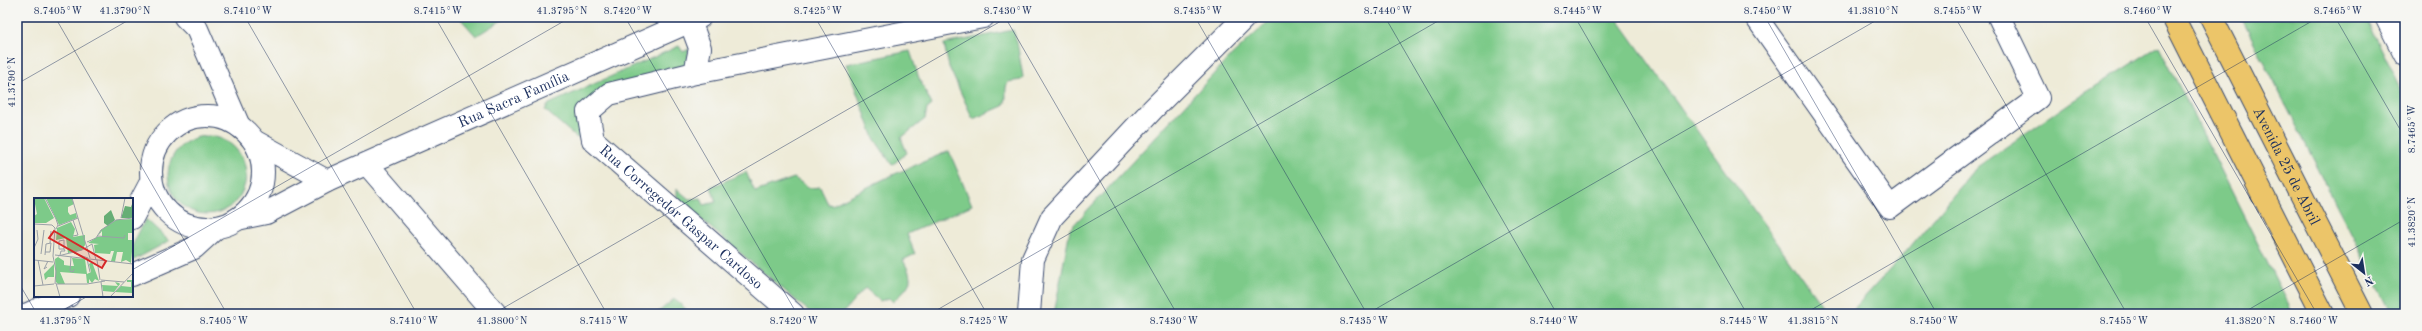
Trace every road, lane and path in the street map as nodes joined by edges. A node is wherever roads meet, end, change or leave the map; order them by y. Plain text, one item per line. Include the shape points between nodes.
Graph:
1 (185, 17) edge
2 (983, 17) edge
3 (1245, 17) edge
4 (1756, 17) edge
5 (1999, 17) edge
6 (2174, 17) edge
7 (2211, 17) edge
8 (2386, 17) edge
9 (696, 18) edge
10 (2405, 55) edge
11 (695, 74) junction
12 (239, 126) junction
13 (254, 141) junction
14 (367, 164) junction
15 (327, 181) junction
16 (152, 182) junction
17 (133, 216) edge
18 (237, 219) junction
19 (217, 227) junction
20 (133, 275) edge
21 (66, 297) edge
22 (28, 314) edge
23 (496, 314) edge
24 (793, 314) edge
25 (1029, 314) edge
26 (2323, 314) edge
27 (2362, 314) edge

1 - 12 street via 197,29
2 - 11 street
3 - 25 street via 1153,109 1052,217 1033,260
4 - 5 street via 1890,207 2038,98
6 - 26 main road
7 - 27 main road, Avenida 25 de Abril
8 - 10 street
9 - 11 street via 700,48
9 - 14 street, Rua Sacra Família
11 - 24 street, Rua Corregedor Gaspar Cardoso via 609,94 588,112 593,140
12 - 13 street
12 - 16 street via 222,118 203,116 185,120 169,130 157,145 151,163
13 - 15 street
13 - 18 street via 261,158 259,192 250,207
14 - 15 street, Rua Sacra Família
14 - 23 street
15 - 18 street, Rua Sacra Família via 266,213
16 - 17 street
16 - 19 street via 157,198 168,212 182,222 199,227
18 - 19 street
19 - 20 street via 194,248
21 - 22 street

